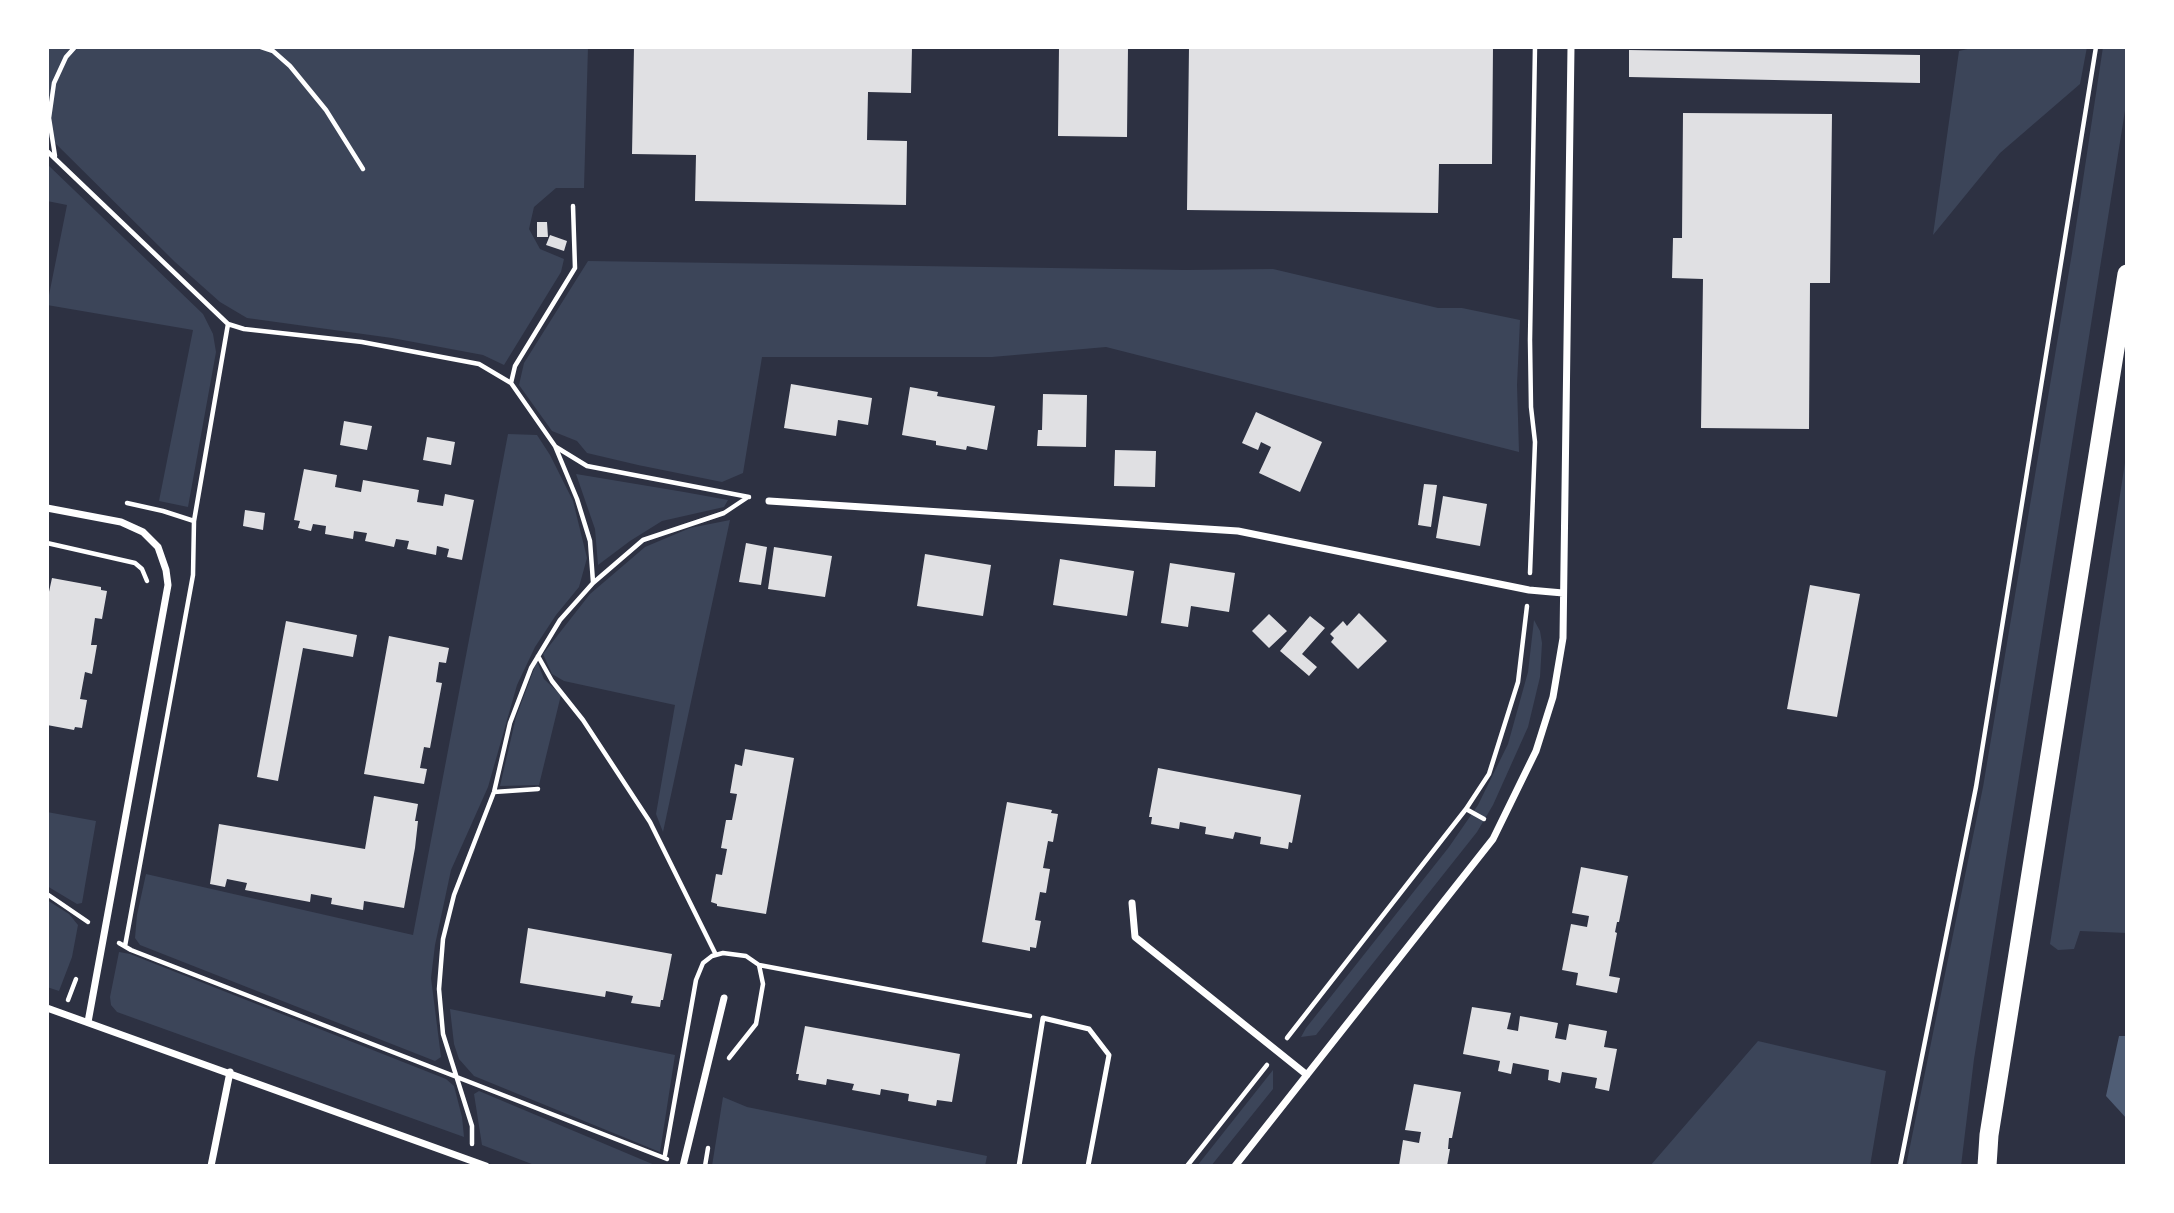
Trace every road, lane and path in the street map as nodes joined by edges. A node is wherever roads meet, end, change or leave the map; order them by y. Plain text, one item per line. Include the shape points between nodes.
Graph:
1 (75, 47) edge
2 (261, 47) edge
3 (1535, 47) edge
4 (1571, 47) edge
5 (2095, 47) edge
6 (47, 151) edge
7 (55, 157) junction
8 (363, 169) dead end
9 (573, 206) dead end
10 (2127, 274) edge
11 (228, 324) junction
12 (511, 383) junction
13 (555, 446) junction
14 (748, 497) junction
15 (769, 501) joint
16 (47, 508) edge
17 (47, 543) edge
18 (593, 583) junction
19 (148, 588) dead end
20 (1529, 590) junction
21 (1563, 593) junction
22 (538, 656) junction
23 (538, 789) dead end
24 (494, 792) junction
25 (47, 894) edge
26 (1132, 903) dead end
27 (90, 909) dead end
28 (88, 922) junction
29 (85, 933) dead end
30 (105, 934) junction
31 (125, 946) junction
32 (716, 955) dead end
33 (759, 965) dead end
34 (79, 967) dead end
35 (724, 998) dead end
36 (47, 1008) edge
37 (62, 1013) junction
38 (1043, 1018) junction
39 (88, 1022) junction
40 (1277, 1051) junction
41 (230, 1073) junction
42 (1307, 1075) junction
43 (458, 1078) junction
44 (472, 1160) junction
45 (683, 1165) edge
46 (211, 1166) edge
47 (486, 1166) edge
48 (1019, 1166) edge
49 (1088, 1166) edge
50 (1187, 1166) edge
51 (1235, 1166) edge
52 (1900, 1166) edge
53 (1987, 1166) edge

1 - 7 path via 54,83 49,118
2 - 8 path via 274,51 290,66 326,110
3 - 20 path via 1530,340 1535,442
4 - 21 street
5 - 52 path via 1976,787
6 - 7 path
7 - 11 path
9 - 12 path via 575,268 515,366
10 - 53 highway
11 - 12 path via 479,364
11 - 31 path via 194,521 193,575
12 - 13 path
13 - 14 path via 587,466
13 - 18 path via 590,541
14 - 15 path
14 - 18 path via 724,513 643,540
15 - 20 street via 1238,531
16 - 30 street via 121,522 143,532 158,547 166,570 168,585
17 - 19 path via 135,563 147,578
18 - 22 path via 560,620
20 - 21 street
20 - 40 path via 1518,682 1489,774
21 - 42 street via 1563,638 1553,697 1536,751 1493,839
22 - 24 path via 510,723
22 - 32 path via 650,822
23 - 24 path
24 - 43 path via 454,895 443,939 439,989 443,1034
25 - 28 path
26 - 40 street via 1135,937
27 - 28 path
28 - 29 path
28 - 30 path
30 - 31 path
30 - 39 street
31 - 43 path
33 - 38 path
34 - 37 path
35 - 45 street
36 - 37 street
37 - 39 street
38 - 48 lane
38 - 49 lane via 1089,1029 1109,1055
39 - 41 street
40 - 42 street
40 - 50 path
41 - 44 street
41 - 46 street
42 - 51 street
43 - 44 path via 472,1126
43 - 45 path
44 - 47 street

